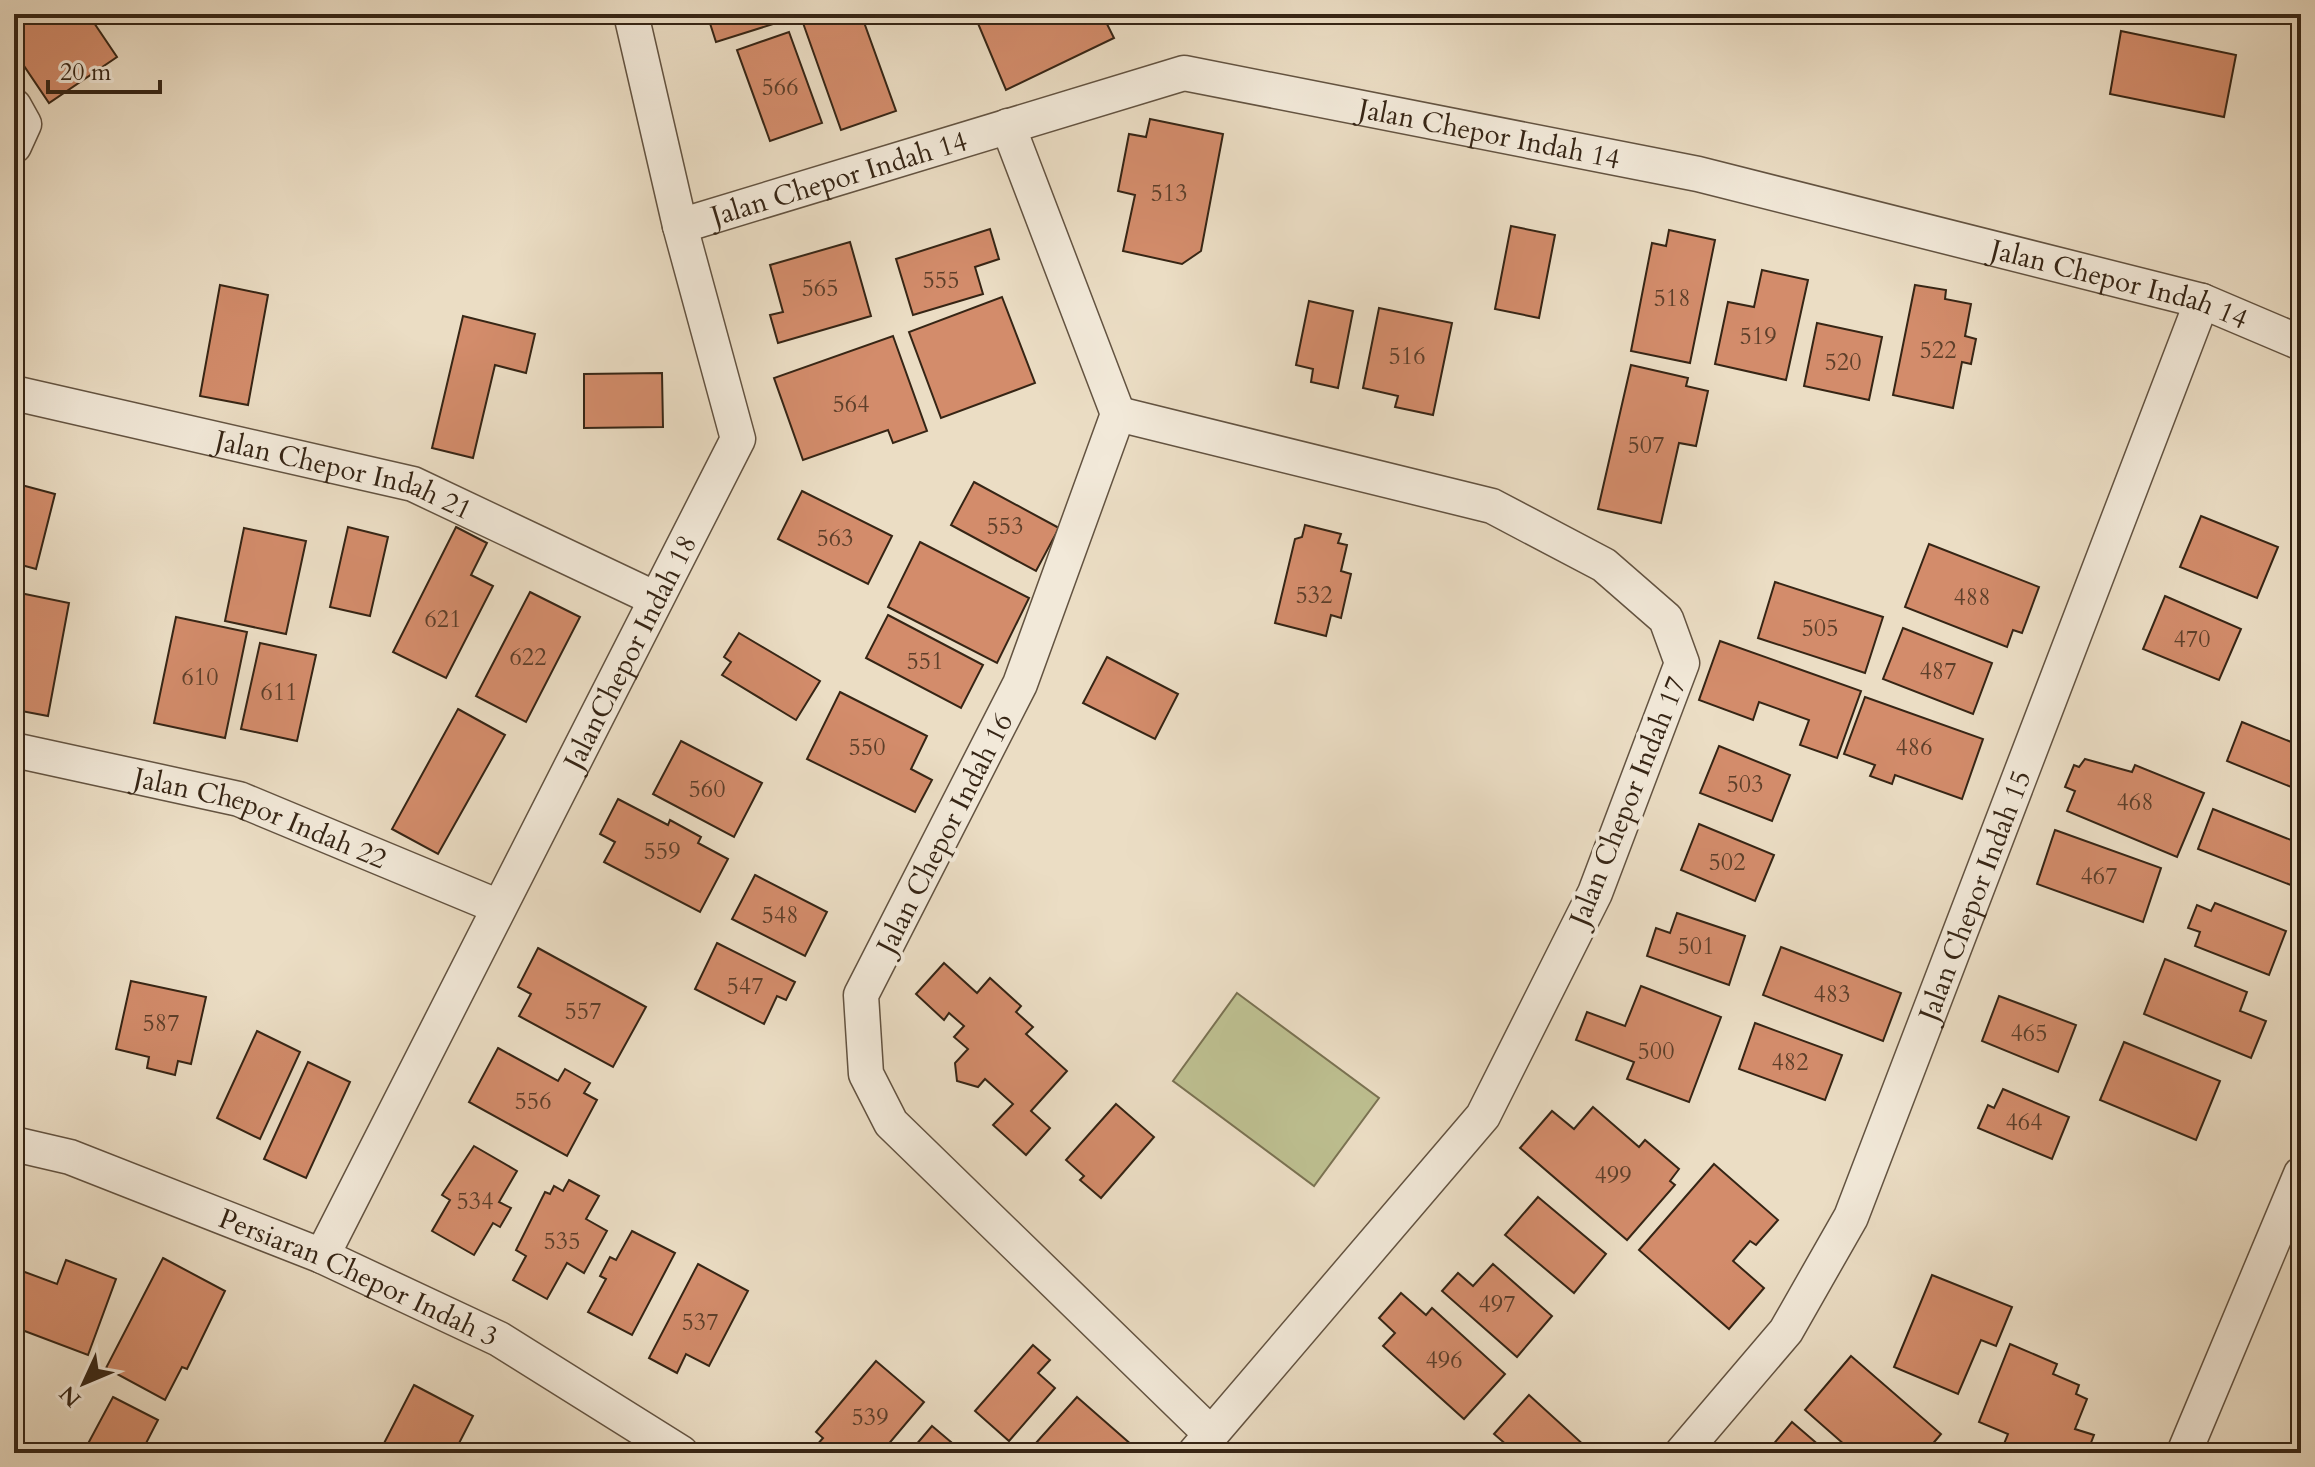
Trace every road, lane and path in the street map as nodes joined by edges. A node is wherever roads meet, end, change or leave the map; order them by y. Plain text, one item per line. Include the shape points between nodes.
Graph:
1 (631, 14) edge
2 (14, 106) edge
3 (1008, 126) junction
4 (14, 146) edge
5 (680, 226) junction
6 (2202, 301) junction
7 (2301, 343) edge
8 (14, 393) edge
9 (1118, 414) junction
10 (656, 599) junction
11 (14, 750) edge
12 (499, 907) junction
13 (14, 1144) edge
14 (2301, 1174) edge
15 (322, 1256) junction
16 (1203, 1444) edge
17 (681, 1453) edge
18 (1682, 1453) edge
19 (2184, 1453) edge

1 - 5 street, JalanChepor Indah 18
2 - 4 street via 24,124
3 - 5 street, Jalan Chepor Indah 14
3 - 6 street, Jalan Chepor Indah 14 via 1184,73 1698,174
3 - 9 street
5 - 10 street, JalanChepor Indah 18 via 738,439
6 - 7 street, Jalan Chepor Indah 14
6 - 18 street, Jalan Chepor Indah 15 via 1851,1217 1786,1331
8 - 10 street, Jalan Chepor Indah 21 via 413,484
9 - 16 street, Jalan Chepor Indah 16 via 1020,684 861,995 866,1074 891,1123
9 - 16 street, Jalan Chepor Indah 17 via 1492,506 1604,565 1666,619 1682,663 1595,893 1483,1116
10 - 12 street, JalanChepor Indah 18
11 - 12 street, Jalan Chepor Indah 22 via 239,799
12 - 15 street, JalanChepor Indah 18
13 - 15 street, Persiaran Chepor Indah 3 via 70,1157
14 - 19 street
15 - 17 street, Persiaran Chepor Indah 3 via 499,1339

